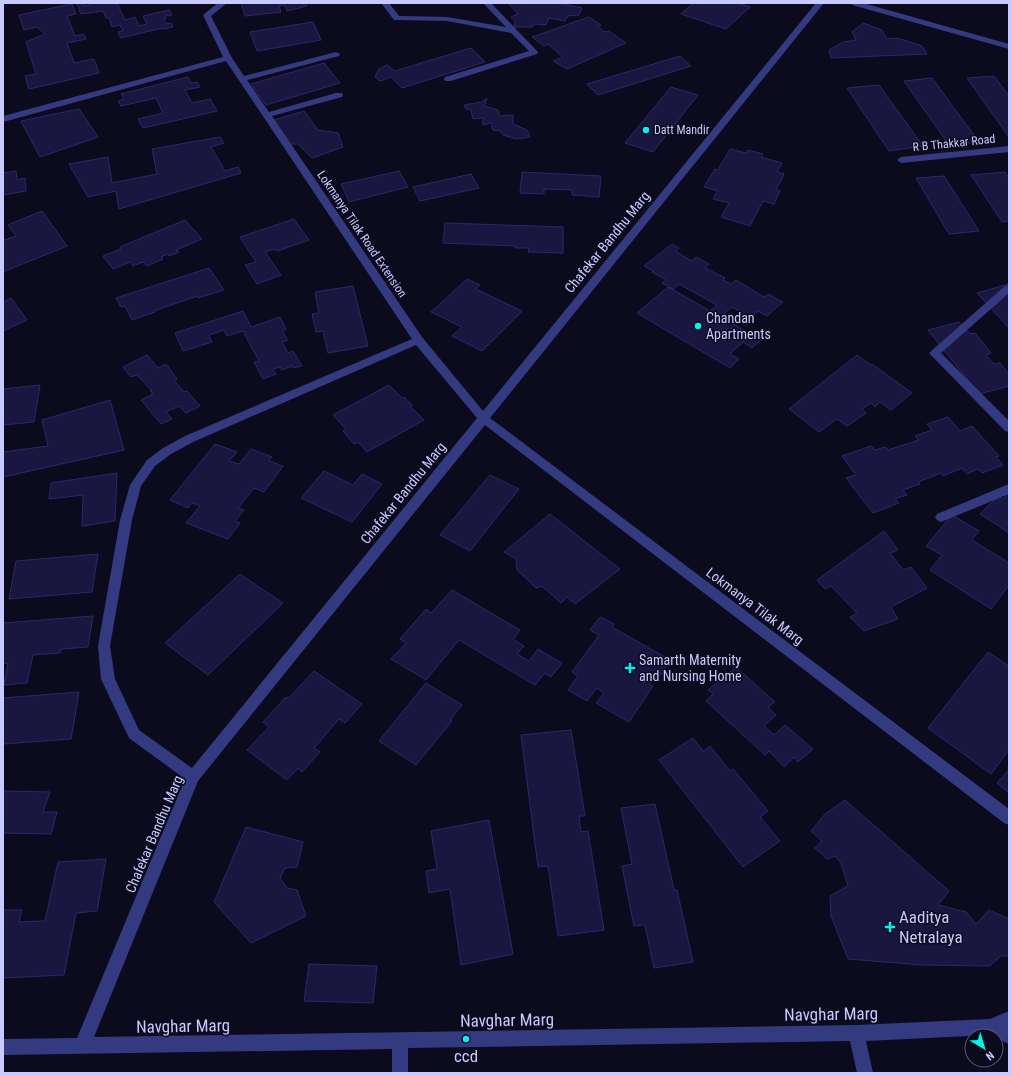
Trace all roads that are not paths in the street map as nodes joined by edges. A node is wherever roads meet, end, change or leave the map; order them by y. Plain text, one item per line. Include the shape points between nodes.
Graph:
1 (223, 3) edge
2 (385, 3) edge
3 (487, 3) edge
4 (820, 3) edge
5 (854, 3) edge
6 (514, 31) junction
7 (1009, 47) edge
8 (336, 54) dead end
9 (228, 58) junction
10 (242, 79) junction
11 (448, 80) dead end
12 (339, 95) dead end
13 (267, 115) junction
14 (3, 119) edge
15 (1009, 149) edge
16 (901, 160) dead end
17 (1009, 288) edge
18 (418, 340) junction
19 (483, 418) junction
20 (1009, 428) edge
21 (1009, 488) edge
22 (941, 517) dead end
23 (193, 777) junction
24 (1009, 818) edge
25 (1009, 1019) edge
26 (990, 1027) junction
27 (856, 1033) junction
28 (1009, 1036) edge
29 (400, 1041) junction
30 (82, 1046) junction
31 (3, 1048) edge
32 (400, 1073) edge
33 (865, 1073) edge

1 - 9 street, Lokmanya Tilak Road Extension via 207,15
2 - 6 street via 397,18 447,19
3 - 6 street
4 - 19 street, Chafekar Bandhu Marg
5 - 7 street
6 - 11 street via 534,52
8 - 10 street
9 - 10 street, Lokmanya Tilak Road Extension
9 - 14 street
10 - 13 street, Lokmanya Tilak Road Extension
12 - 13 street
13 - 18 street, Lokmanya Tilak Road Extension
15 - 16 street, R B Thakkar Road
17 - 20 street via 934,353
18 - 19 street, Lokmanya Tilak Road Extension
18 - 23 street via 167,451 151,463 136,485 126,520 104,646 108,679 134,734
19 - 23 street, Chafekar Bandhu Marg
19 - 24 street, Lokmanya Tilak Marg
21 - 22 street
23 - 30 street, Chafekar Bandhu Marg
25 - 26 street
26 - 27 street, Navghar Marg
26 - 28 street, Navghar Marg
27 - 29 street, Navghar Marg
27 - 33 street
29 - 30 street, Navghar Marg
29 - 32 street
30 - 31 street, Navghar Marg

